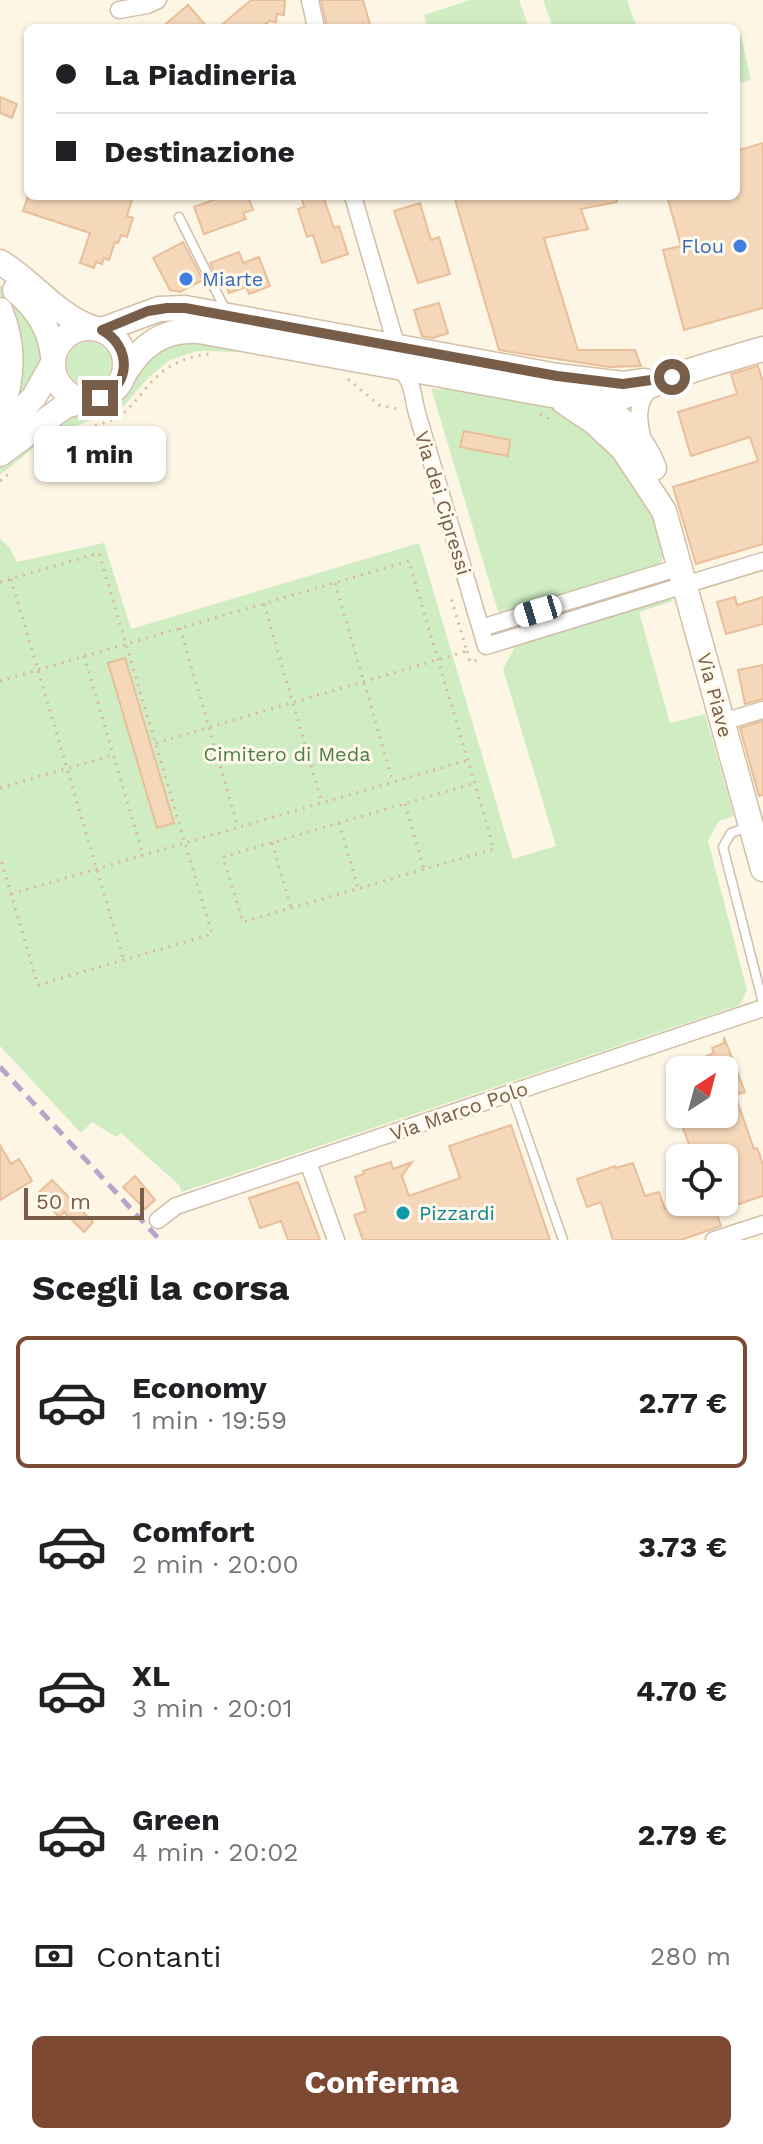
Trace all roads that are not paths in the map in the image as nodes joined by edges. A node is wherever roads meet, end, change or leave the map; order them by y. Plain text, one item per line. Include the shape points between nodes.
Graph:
1 (158, 0) edge
2 (310, 0) edge
3 (119, 10) dead end
4 (315, 24) edge
5 (354, 200) edge
6 (179, 217) dead end
7 (0, 262) edge
8 (0, 279) edge
9 (0, 310) edge
10 (229, 316) junction
11 (96, 329) junction
12 (763, 349) edge
13 (395, 357) junction
14 (53, 361) junction
15 (123, 376) junction
16 (664, 381) junction
17 (550, 395) junction
18 (87, 400) junction
19 (599, 402) junction
20 (0, 412) edge
21 (0, 432) edge
22 (648, 454) junction
23 (8, 460) edge
24 (667, 520) junction
25 (763, 561) edge
26 (683, 576) junction
27 (481, 628) junction
28 (763, 710) edge
29 (722, 722) junction
30 (751, 826) junction
31 (763, 869) edge
32 (763, 1006) edge
33 (512, 1093) junction
34 (308, 1162) junction
35 (158, 1220) dead end
36 (763, 1224) edge
37 (336, 1240) edge
38 (563, 1240) edge
39 (714, 1240) edge

1 - 3 street
2 - 4 street
5 - 13 street, Via dei Cipressi
6 - 10 lane
7 - 11 street via 65,314
8 - 14 street via 40,316 50,336
9 - 20 street via 11,351
10 - 11 street via 167,308
10 - 13 street
11 - 14 street via 76,330 65,337
11 - 15 street via 121,347
12 - 16 street
13 - 15 street via 187,330 149,343
13 - 17 street
13 - 27 street, Via dei Cipressi via 408,377
14 - 18 street via 64,390
14 - 21 street via 34,397
15 - 18 street via 106,396
16 - 17 street
16 - 19 street
16 - 22 street, Via Piave via 644,395 638,414
17 - 19 street, Via Piave
17 - 24 street, Via Piave via 618,444 655,494
18 - 23 street via 65,406
19 - 22 street, Via Piave
22 - 24 street, Via Piave
24 - 26 street, Via Piave
25 - 26 street
26 - 27 street
26 - 27 street, Via dei Cipressi via 486,646
26 - 29 street, Via Piave
28 - 29 street
29 - 30 street, Via Piave
30 - 31 street, Via Piave
30 - 32 lane via 731,833 723,847
32 - 33 street, Via Marco Polo
33 - 34 street, Via Marco Polo
33 - 38 lane
34 - 35 street, Via Marco Polo via 176,1206
34 - 37 street
36 - 39 street

